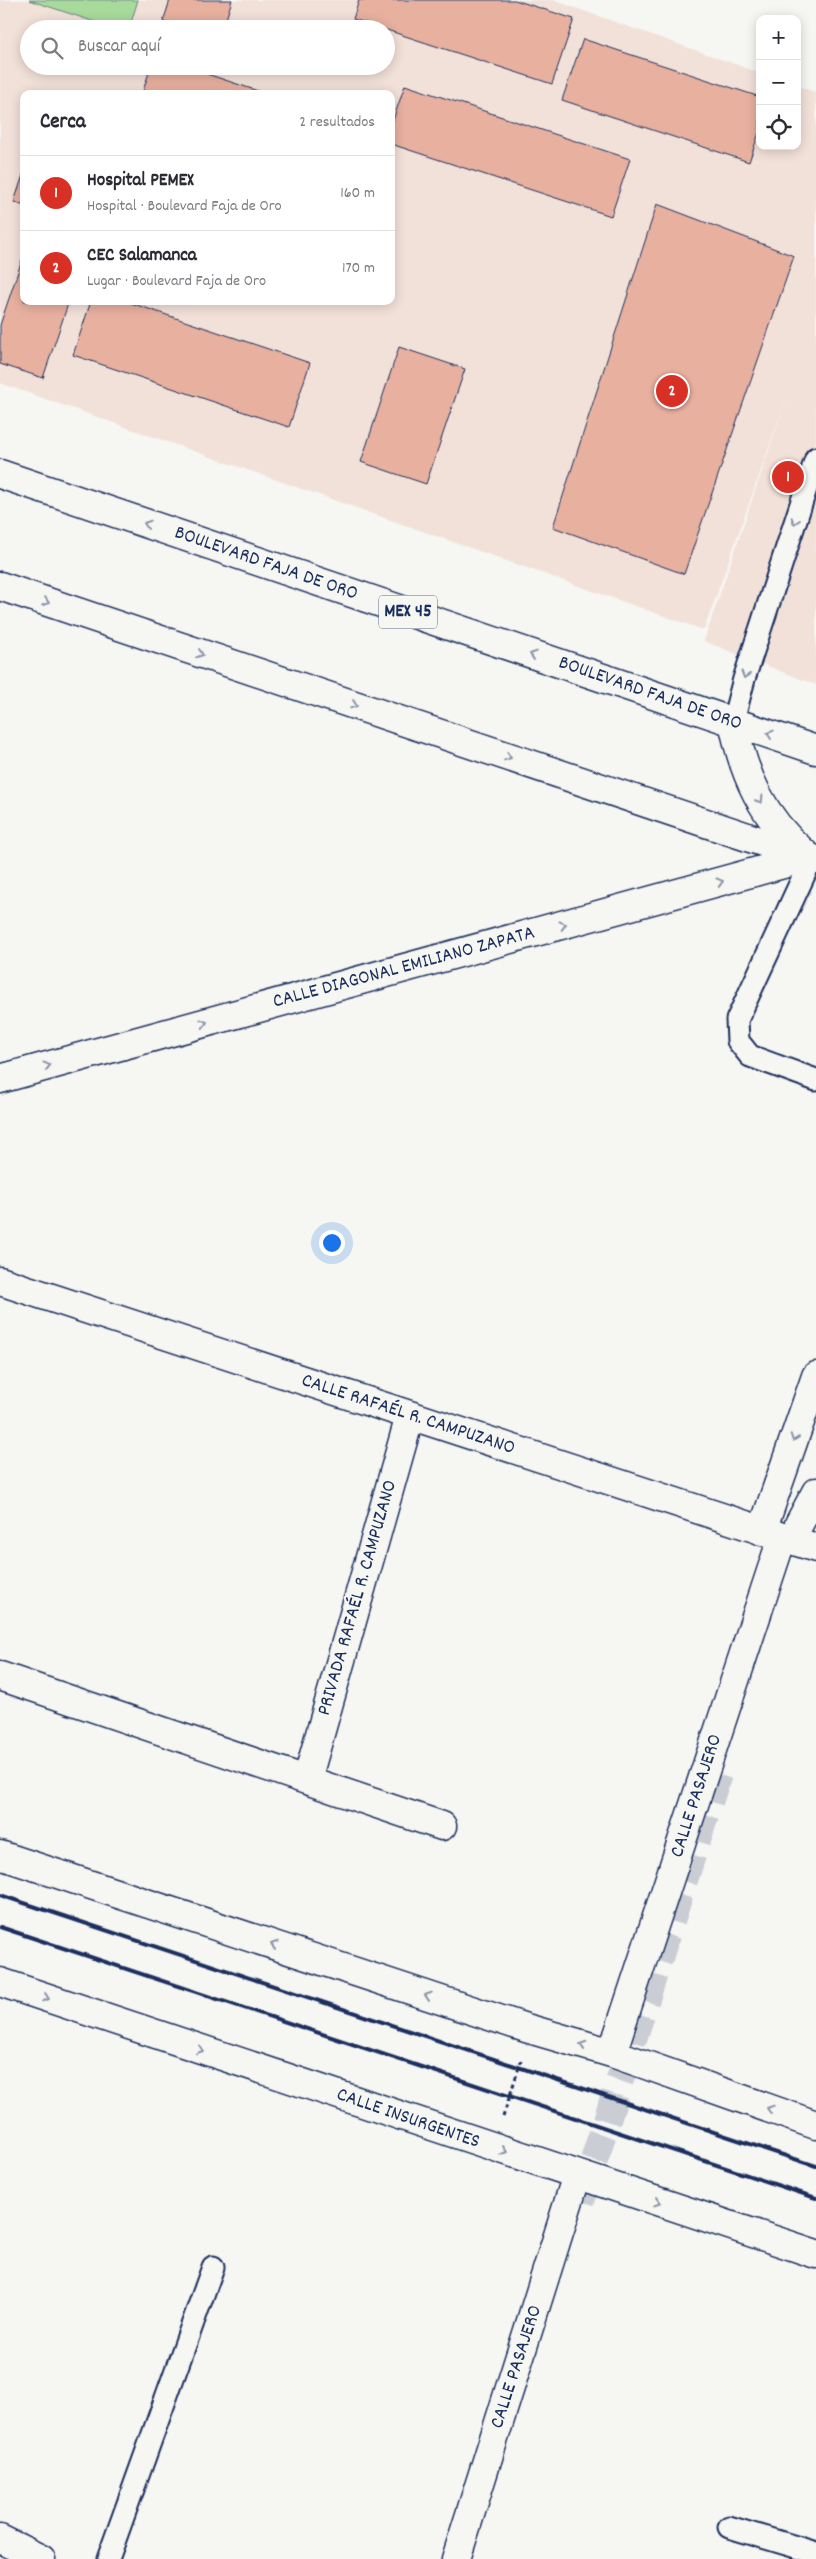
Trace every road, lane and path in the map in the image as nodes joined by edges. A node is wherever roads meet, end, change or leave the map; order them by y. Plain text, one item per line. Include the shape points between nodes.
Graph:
1 (816, 458) edge
2 (0, 474) edge
3 (0, 586) edge
4 (733, 721) junction
5 (816, 750) edge
6 (812, 859) edge
7 (0, 1079) edge
8 (816, 1080) edge
9 (0, 1281) edge
10 (816, 1376) edge
11 (410, 1416) junction
12 (816, 1492) edge
13 (781, 1531) junction
14 (816, 1548) edge
15 (0, 1676) edge
16 (307, 1780) junction
17 (442, 1826) dead end
18 (0, 1855) edge
19 (0, 1982) edge
20 (612, 2053) junction
21 (522, 2059) dead end
22 (816, 2125) edge
23 (493, 2148) junction
24 (577, 2175) junction
25 (816, 2254) edge
26 (213, 2267) dead end
27 (729, 2527) dead end
28 (0, 2539) edge
29 (816, 2553) edge
30 (41, 2559) edge
31 (108, 2559) edge
32 (456, 2559) edge

1 -> 4 lane
4 -> 2 street, BOULEVARD FAJA DE ORO / MEX 45
3 -> 6 street
5 -> 4 street, BOULEVARD FAJA DE ORO / MEX 45
4 -> 6 street via 746,773 757,797 789,840
7 -> 6 street, CALLE DIAGONAL EMILIANO ZAPATA
6 - 8 lane via 737,1020 738,1041 750,1056
9 - 11 street, CALLE RAFAÉL R. CAMPUZANO
10 -> 13 street
11 - 13 street, CALLE RAFAÉL R. CAMPUZANO
11 - 16 street, PRIVADA RAFAÉL R. CAMPUZANO
12 - 13 street, CALLE PASAJERO
13 - 14 street, CALLE RAFAÉL R. CAMPUZANO
13 - 20 street, CALLE PASAJERO
15 - 16 street
16 - 17 street
20 -> 18 street via 517,2025
19 -> 23 street, CALLE INSURGENTES
22 -> 20 street
21 - 23 path
23 -> 24 street, CALLE INSURGENTES
24 -> 25 street, CALLE INSURGENTES
24 - 32 street, CALLE PASAJERO
26 - 31 lane
27 - 29 lane
28 - 30 street

